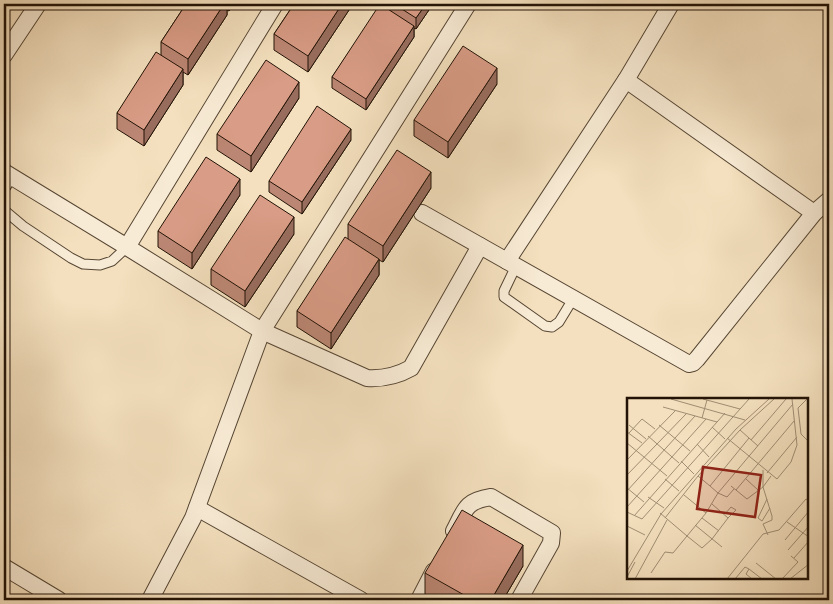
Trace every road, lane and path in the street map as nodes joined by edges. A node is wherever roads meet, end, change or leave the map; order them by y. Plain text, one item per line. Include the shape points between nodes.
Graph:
1 (38, 4) edge
2 (275, 4) edge
3 (468, 4) edge
4 (671, 4) edge
5 (4, 55) edge
6 (626, 80) junction
7 (7, 180) edge
8 (829, 200) edge
9 (4, 210) edge
10 (422, 213) dead end
11 (814, 213) junction
12 (480, 246) junction
13 (127, 247) junction
14 (511, 264) junction
15 (573, 299) junction
16 (262, 331) junction
17 (197, 508) junction
18 (4, 566) edge
19 (59, 600) edge
20 (150, 600) edge
21 (361, 600) edge
22 (419, 600) edge
23 (519, 600) edge

1 - 5 street
2 - 13 street
3 - 16 street
4 - 6 street
6 - 11 street
6 - 14 street
7 - 13 street
8 - 11 street
9 - 13 lane via 83,264 100,265 112,261
10 - 12 street
11 - 15 street via 693,363 685,362
12 - 14 street
12 - 16 street via 411,368 398,375 367,378
13 - 16 street
14 - 15 street
14 - 15 lane via 504,297 545,326 552,327 559,322
16 - 17 street
17 - 20 street
17 - 21 street
18 - 19 street
22 - 23 street via 468,505 491,497 552,533 551,543

